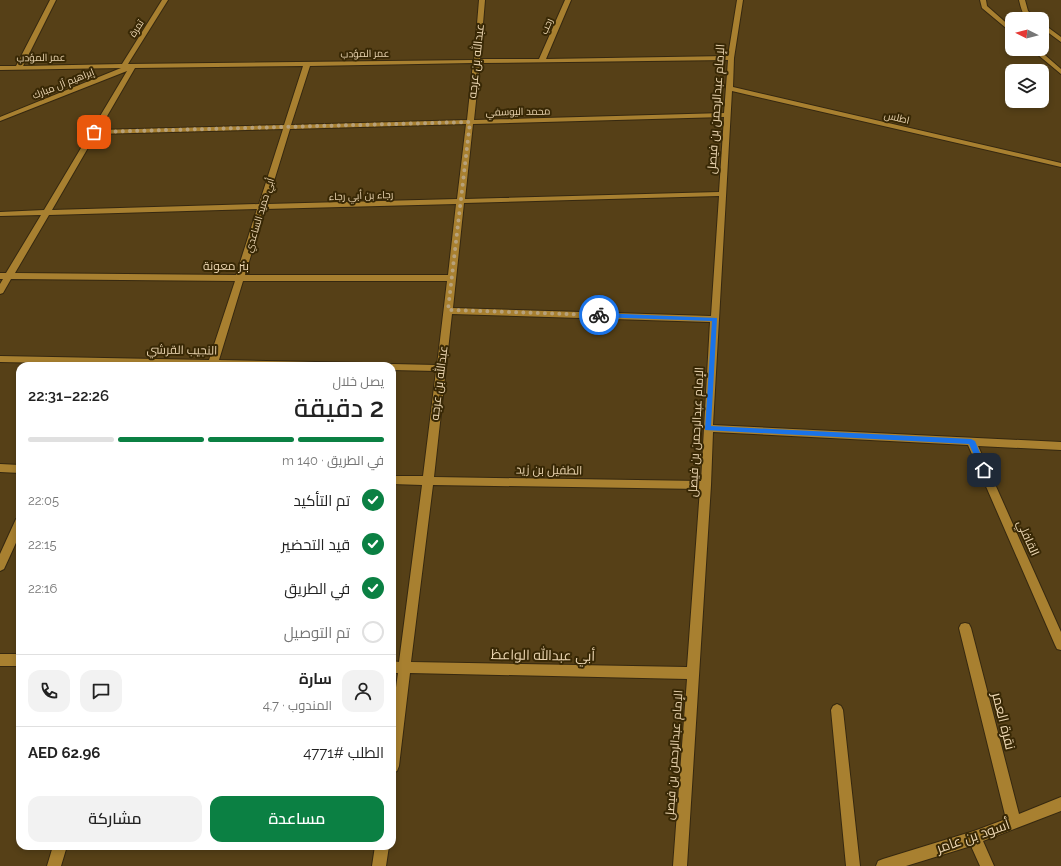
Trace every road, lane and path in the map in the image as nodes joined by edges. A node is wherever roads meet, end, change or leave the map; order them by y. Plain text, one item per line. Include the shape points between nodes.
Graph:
1 (53, 0) edge
2 (165, 0) edge
3 (482, 0) edge
4 (568, 0) edge
5 (740, 0) edge
6 (983, 0) edge
7 (1022, 0) edge
8 (1025, 12) edge
9 (1005, 25) edge
10 (1049, 31) edge
11 (1061, 40) edge
12 (1042, 56) edge
13 (731, 58) junction
14 (542, 60) junction
15 (477, 61) junction
16 (307, 64) junction
17 (124, 66) junction
18 (133, 66) junction
19 (19, 67) junction
20 (0, 68) edge
21 (1061, 72) edge
22 (729, 88) junction
23 (727, 115) junction
24 (0, 119) edge
25 (470, 122) junction
26 (287, 127) junction
27 (94, 132) junction
28 (1061, 165) edge
29 (723, 194) junction
30 (460, 202) junction
31 (262, 208) junction
32 (45, 213) junction
33 (0, 214) edge
34 (4, 276) edge
35 (240, 278) junction
36 (451, 278) junction
37 (0, 291) edge
38 (448, 310) junction
39 (715, 319) junction
40 (0, 359) edge
41 (127, 362) edge
42 (213, 362) edge
43 (396, 367) edge
44 (441, 368) junction
45 (708, 428) junction
46 (971, 441) junction
47 (1061, 446) edge
48 (0, 468) edge
49 (16, 469) edge
50 (396, 480) edge
51 (428, 481) junction
52 (706, 485) junction
53 (16, 531) edge
54 (0, 566) edge
55 (965, 628) dead end
56 (1061, 645) edge
57 (0, 660) edge
58 (16, 660) edge
59 (398, 667) edge
60 (693, 673) junction
61 (396, 700) edge
62 (837, 710) dead end
63 (1061, 804) edge
64 (1014, 822) junction
65 (974, 838) junction
66 (59, 850) edge
67 (381, 850) edge
68 (54, 866) edge
69 (379, 866) edge
70 (680, 866) edge
71 (853, 866) edge
72 (883, 866) edge
73 (987, 866) edge

1 - 19 street
2 - 17 street, تمرة
3 - 15 street, عبدالله بن عرجه
4 - 14 street, رحب
5 - 13 street, الإمام عبدالرحمن بن فيصل
6 - 9 street via 984,7
7 - 8 street
10 - 11 street
12 - 21 street
13 - 14 street, عمر المؤدب
13 - 22 street, الإمام عبدالرحمن بن فيصل
14 - 15 street, عمر المؤدب
15 - 16 street, عمر المؤدب
15 - 25 street, عبدالله بن عرجه
16 - 18 street, عمر المؤدب
16 - 26 street, أبي حميد الساعدي
17 - 18 street, عمر المؤدب
17 - 19 street, عمر المؤدب
18 - 24 street, إبراهيم آل مبارك
18 - 27 street
19 - 20 street, عمر المؤدب
22 - 23 street, الإمام عبدالرحمن بن فيصل
22 - 28 street, اطلس
23 - 25 street, محمد اليوسفي
23 - 29 street, الإمام عبدالرحمن بن فيصل
25 - 26 street, محمد اليوسفي
25 - 30 street, عبدالله بن عرجه
26 - 27 street, محمد اليوسفي
26 - 31 street, أبي حميد الساعدي
27 - 32 street
29 - 30 street, رجاء بن أبي رجاء
29 - 39 street, الإمام عبدالرحمن بن فيصل
30 - 31 street, رجاء بن أبي رجاء
30 - 36 street, عبدالله بن عرجه
31 - 32 street, رجاء بن أبي رجاء
31 - 35 street, أبي حميد الساعدي
32 - 33 street, رجاء بن أبي رجاء
32 - 34 street
34 - 35 street, بئر معونة
34 - 37 street
35 - 36 street, بئر معونة
35 - 42 street, أبي حميد الساعدي
36 - 38 street, عبدالله بن عرجه
38 - 39 street
38 - 44 street, عبدالله بن عرجه
39 - 45 street, الإمام عبدالرحمن بن فيصل
40 - 41 street, النجيب القرشي
43 - 44 street
44 - 51 street, عبدالله بن عرجه
45 - 46 street
45 - 52 street, الإمام عبدالرحمن بن فيصل
46 - 47 street
46 - 56 street, القافلي
48 - 49 street
50 - 51 street, الطفيل بن زيد
51 - 52 street, الطفيل بن زيد
51 - 59 street, عبدالله بن عرجه
52 - 60 street, الإمام عبدالرحمن بن فيصل
53 - 54 street
55 - 64 street, نقرة العمر
57 - 58 street
59 - 60 street, أبي عبدالله الواعظ
59 - 61 street, عبدالله بن عرجه
60 - 70 street, الإمام عبدالرحمن بن فيصل
62 - 71 street
63 - 64 street, أسود بن عامر
64 - 65 street, أسود بن عامر
65 - 72 street, أسود بن عامر
65 - 73 street
66 - 68 street
67 - 69 street

